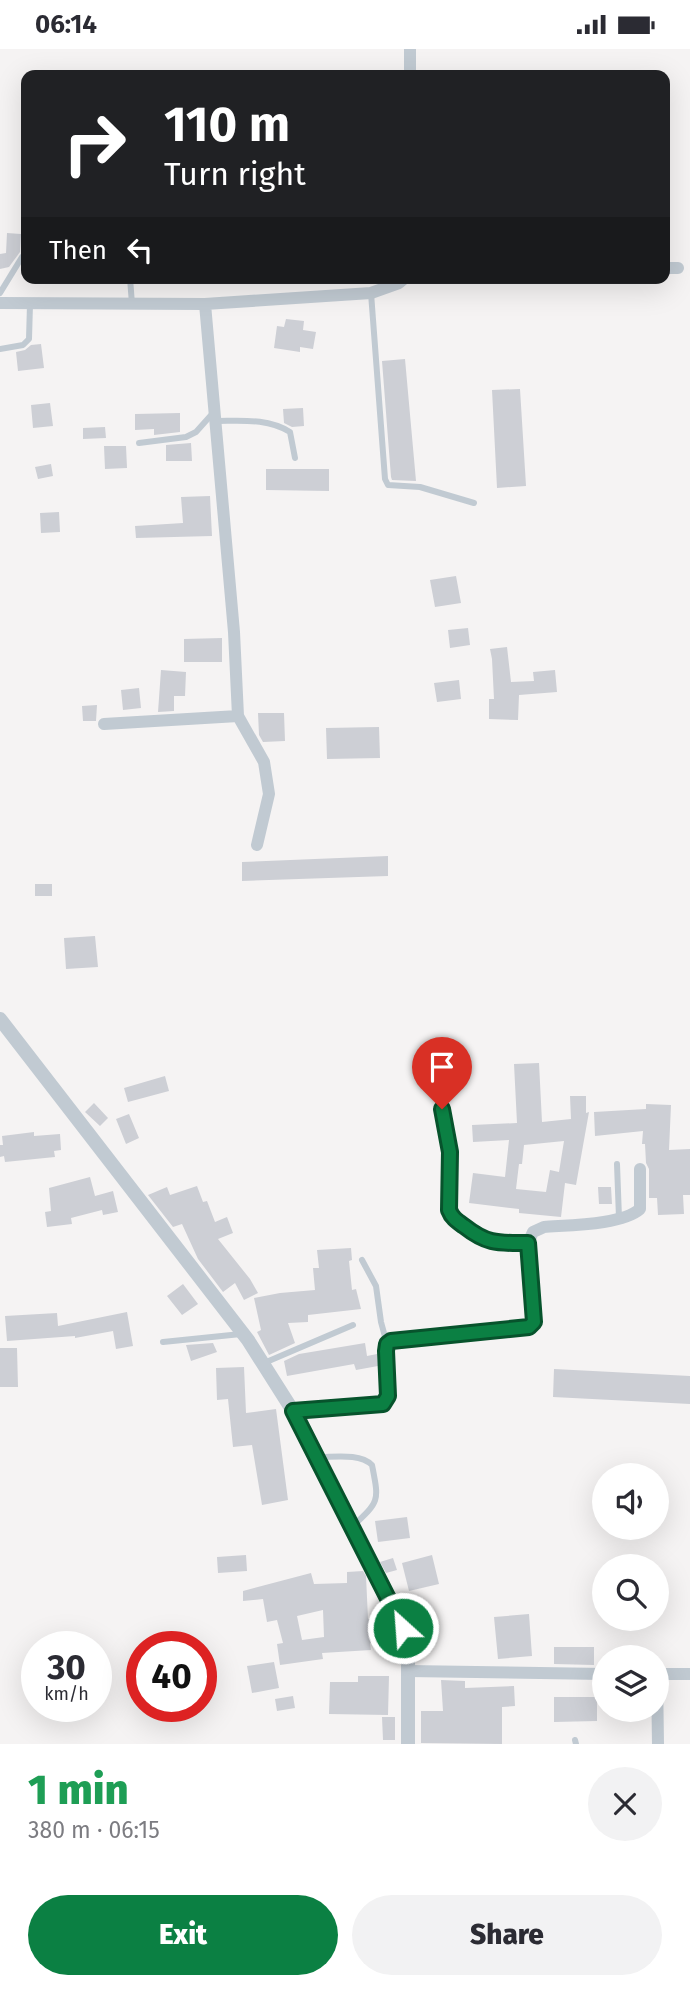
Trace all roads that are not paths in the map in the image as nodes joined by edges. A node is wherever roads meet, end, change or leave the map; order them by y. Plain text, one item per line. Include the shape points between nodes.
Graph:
1 (410, 49) edge
2 (410, 70) edge
3 (21, 259) edge
4 (130, 284) edge
5 (396, 284) edge
6 (0, 293) edge
7 (371, 293) junction
8 (0, 303) edge
9 (30, 304) junction
10 (132, 304) junction
11 (205, 304) junction
12 (0, 349) edge
13 (215, 416) junction
14 (139, 443) dead end
15 (295, 458) dead end
16 (474, 503) dead end
17 (238, 716) junction
18 (104, 724) dead end
19 (257, 845) dead end
20 (0, 1019) edge
21 (442, 1109) dead end
22 (617, 1164) dead end
23 (640, 1169) dead end
24 (620, 1219) junction
25 (528, 1243) junction
26 (362, 1260) dead end
27 (353, 1325) dead end
28 (243, 1333) junction
29 (163, 1342) dead end
30 (387, 1344) junction
31 (263, 1364) junction
32 (293, 1411) junction
33 (317, 1457) junction
34 (353, 1526) junction
35 (408, 1671) junction
36 (592, 1674) edge
37 (669, 1674) edge
38 (690, 1674) edge
39 (658, 1722) edge
40 (408, 1744) edge
41 (658, 1744) edge

1 - 2 street
3 - 6 lane
4 - 10 lane
5 - 7 street
7 - 11 street
7 - 16 lane via 385,479 388,485 420,487
8 - 9 street
9 - 10 street
9 - 12 lane via 29,339 23,345
10 - 11 street
11 - 13 street
13 - 14 lane via 186,437
13 - 15 lane via 280,426 290,432
13 - 17 street
17 - 18 street
17 - 19 street via 264,762 269,795
20 - 28 street
21 - 25 lane via 450,1152 452,1217 485,1241
22 - 24 lane
23 - 24 street via 640,1209
24 - 25 street via 544,1227 533,1232
25 - 30 street via 535,1315 529,1327
26 - 30 lane via 376,1286
27 - 31 lane
28 - 29 lane
28 - 31 street
30 - 32 street via 388,1396 383,1404
31 - 32 street
32 - 33 street
33 - 34 street
33 - 34 lane via 359,1458 372,1465 377,1500
34 - 35 street via 403,1628
35 - 36 street
35 - 40 street
37 - 38 street
39 - 41 street

